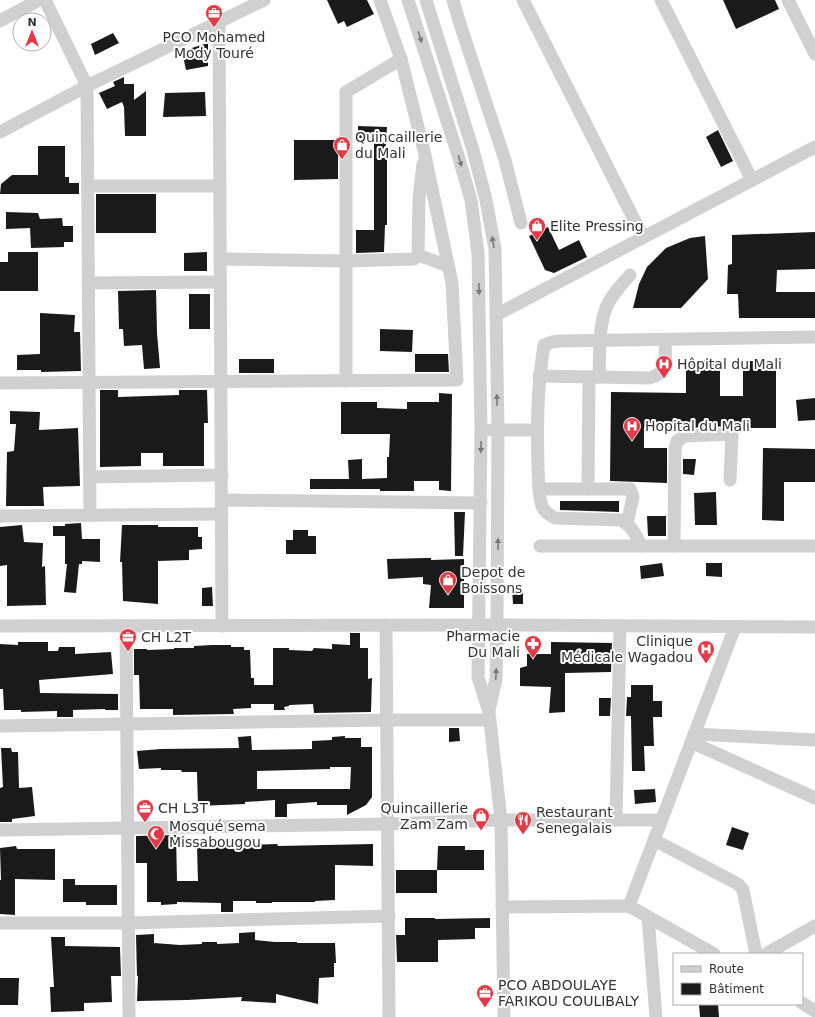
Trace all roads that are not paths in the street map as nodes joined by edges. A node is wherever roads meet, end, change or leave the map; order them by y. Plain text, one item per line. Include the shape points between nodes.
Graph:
1 (39, 0) edge
2 (45, 0) edge
3 (264, 0) edge
4 (380, 0) edge
5 (408, 0) edge
6 (426, 0) edge
7 (454, 0) edge
8 (523, 0) edge
9 (662, 0) edge
10 (788, 0) edge
11 (244, 4) edge
12 (0, 20) edge
13 (219, 22) junction
14 (813, 47) edge
15 (401, 59) junction
16 (87, 86) junction
17 (0, 132) edge
18 (815, 147) edge
19 (424, 151) junction
20 (752, 180) junction
21 (88, 186) junction
22 (220, 186) junction
23 (521, 223) dead end
24 (643, 237) junction
25 (418, 255) junction
26 (220, 260) junction
27 (346, 261) junction
28 (448, 266) junction
29 (630, 275) dead end
30 (220, 282) junction
31 (89, 283) junction
32 (496, 314) junction
33 (815, 337) edge
34 (665, 340) junction
35 (600, 341) junction
36 (539, 376) junction
37 (594, 377) junction
38 (346, 381) junction
39 (221, 382) junction
40 (0, 383) edge
41 (89, 383) junction
42 (481, 430) junction
43 (498, 430) junction
44 (537, 430) junction
45 (222, 475) junction
46 (90, 477) junction
47 (730, 480) dead end
48 (539, 489) junction
49 (588, 489) junction
50 (222, 500) junction
51 (481, 503) junction
52 (222, 514) junction
53 (90, 515) junction
54 (0, 516) edge
55 (628, 523) junction
56 (540, 546) dead end
57 (641, 546) junction
58 (674, 546) junction
59 (815, 546) edge
60 (386, 625) junction
61 (479, 625) junction
62 (497, 625) junction
63 (0, 626) edge
64 (126, 626) junction
65 (222, 626) junction
66 (620, 626) junction
67 (735, 627) junction
68 (815, 627) edge
69 (489, 716) junction
70 (387, 720) junction
71 (126, 724) junction
72 (0, 726) edge
73 (693, 738) junction
74 (815, 740) edge
75 (815, 798) edge
76 (501, 820) junction
77 (616, 820) junction
78 (661, 820) junction
79 (388, 824) junction
80 (128, 828) junction
81 (0, 830) edge
82 (654, 840) junction
83 (629, 906) junction
84 (502, 907) junction
85 (388, 916) junction
86 (648, 917) junction
87 (0, 923) edge
88 (128, 923) junction
89 (815, 926) edge
90 (712, 953) edge
91 (756, 953) edge
92 (768, 953) edge
93 (803, 1005) edge
94 (815, 1011) edge
95 (129, 1017) edge
96 (389, 1017) edge
97 (504, 1017) edge
98 (656, 1017) edge

1 - 12 street
2 - 16 street
3 - 11 street
4 - 15 street
5 -> 42 street via 471,200 478,253
32 -> 6 street via 495,249 486,200
7 - 23 street via 505,160
8 - 24 street
9 - 20 street
10 - 14 street
11 - 13 street
13 - 16 street
13 - 22 street
15 - 19 street
15 - 27 street via 346,92
16 - 17 street
16 - 21 street
18 - 20 street
19 - 25 street
19 - 28 street
20 - 24 street
21 - 22 street
21 - 31 street
22 - 26 street
24 - 32 street
25 - 27 street via 414,259
25 - 28 street
26 - 27 street
26 - 30 street
27 - 38 street
28 - 38 street via 452,283 457,380
29 - 35 street via 606,308
30 - 31 street
30 - 39 street
31 - 41 street
43 -> 32 street
33 - 34 street
34 - 35 street
34 - 37 street via 665,368 658,376
35 - 36 street via 561,341 544,345
35 - 37 street
36 - 37 street
36 - 44 street
37 - 49 street
38 - 39 street
39 - 41 street
39 - 45 street
40 - 41 street
41 - 46 street
42 - 43 street
42 -> 51 street
43 - 44 street
62 -> 43 street
44 - 48 street
45 - 46 street
45 - 50 street
46 - 53 street
47 - 58 street via 732,434 685,436 677,442
48 - 49 street
48 - 55 street via 542,506 546,513 555,518 621,520
49 - 55 street via 630,489 633,497
50 - 51 street
50 - 52 street
51 - 61 street
52 - 53 street
52 - 65 street
53 - 54 street
55 - 57 street
56 - 57 street
57 - 58 street
58 - 59 street
60 - 61 street
60 - 65 street
60 - 70 street
61 - 62 street
61 - 69 street via 478,678
62 - 66 street
69 -> 62 street via 496,679
63 - 64 street
64 - 65 street
64 - 71 street
66 - 67 street
66 - 77 street
67 - 68 street
67 - 73 street
69 - 70 street
69 - 76 street
70 - 71 street
70 - 79 street
71 - 72 street
71 - 80 street
73 - 74 street
73 - 75 street
73 - 78 street
76 - 77 street
76 - 79 street
76 - 84 street
77 - 78 street
78 - 82 street
79 - 80 street
79 - 85 street
80 - 81 street
80 - 88 street
82 - 83 street
82 - 91 street via 738,884 743,890
83 - 84 street
83 - 86 street
84 - 97 street
85 - 88 street
85 - 96 street
86 - 90 street
86 - 98 street
87 - 88 street
88 - 95 street
89 - 92 street
93 - 94 street

